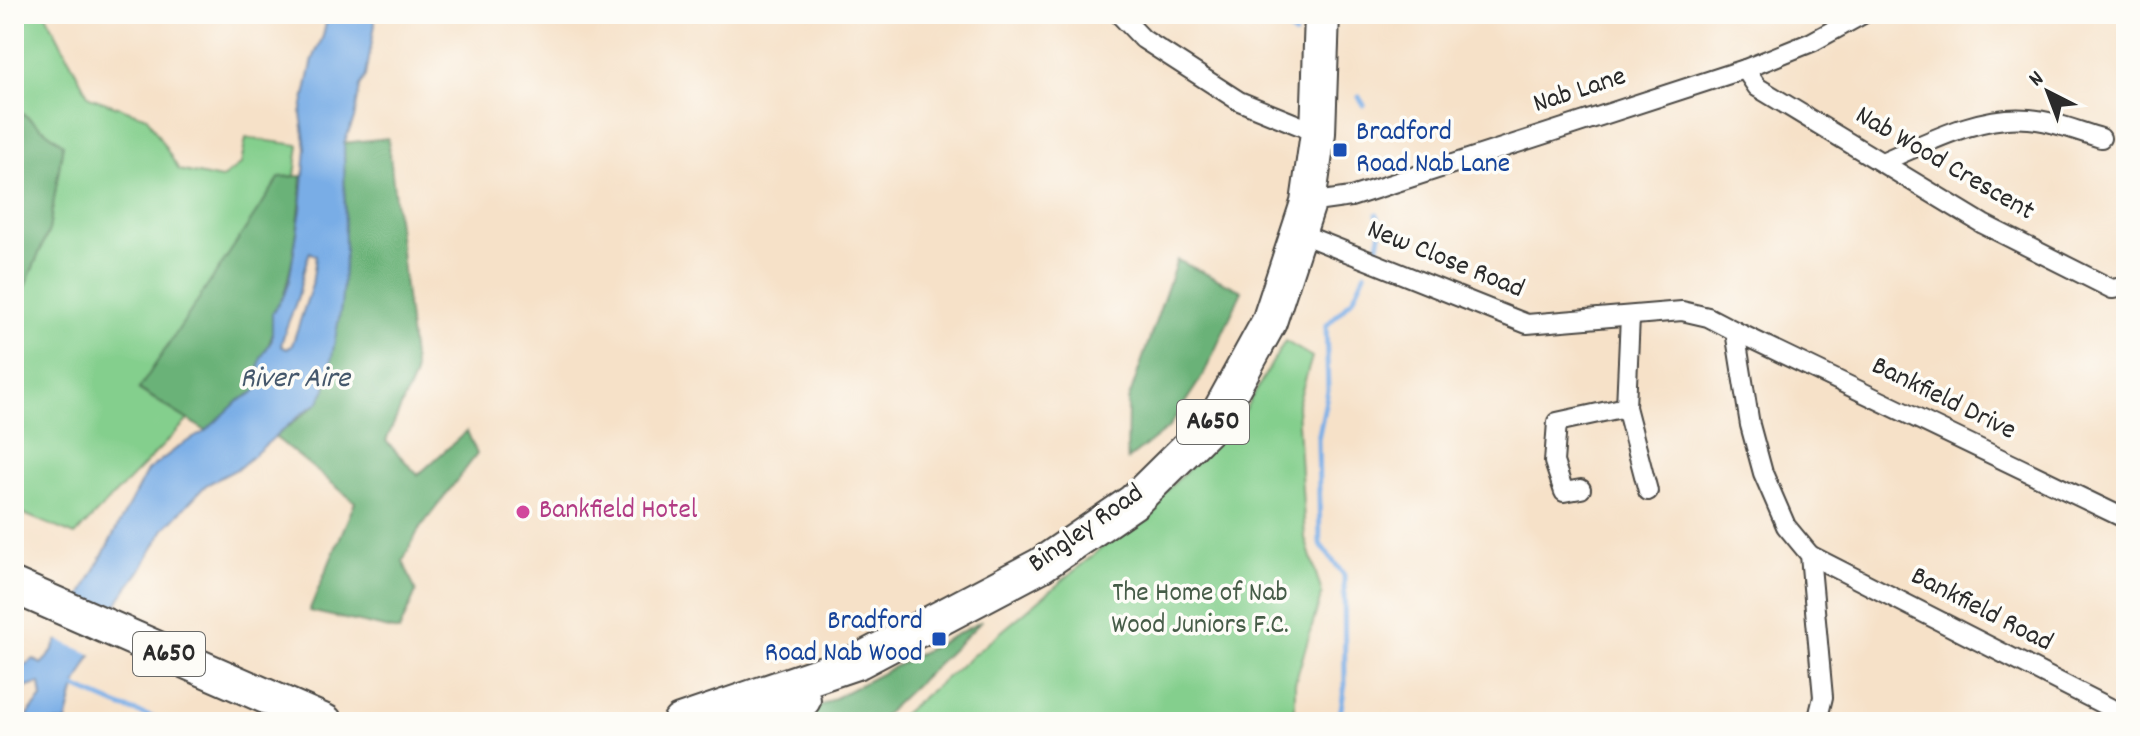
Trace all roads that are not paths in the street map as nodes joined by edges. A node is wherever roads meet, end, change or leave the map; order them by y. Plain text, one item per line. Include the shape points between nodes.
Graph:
1 (1119, 14) edge
2 (1322, 14) edge
3 (1863, 14) edge
4 (1745, 69) junction
5 (1318, 133) junction
6 (2101, 138) dead end
7 (1882, 162) junction
8 (1304, 218) junction
9 (2126, 287) edge
10 (1630, 316) junction
11 (1735, 331) junction
12 (1626, 407) junction
13 (1581, 489) dead end
14 (1648, 491) dead end
15 (2126, 519) edge
16 (1810, 555) junction
17 (14, 586) edge
18 (14, 606) edge
19 (859, 661) junction
20 (2126, 716) edge
21 (278, 722) edge
22 (325, 722) edge
23 (680, 722) edge
24 (752, 722) edge
25 (1817, 722) edge

1 - 5 street via 1143,39 1239,101
2 - 5 highway, Bingley Road / A650
3 - 4 street, Nab Lane
4 - 7 street, Nab Wood Crescent via 1757,87
4 - 8 street, Nab Lane via 1351,197
5 - 8 highway, Bingley Road / A650
6 - 7 street via 2038,120 1987,121
7 - 9 street, Nab Wood Crescent via 1983,224 2112,289
8 - 10 street, New Close Road via 1527,324
8 - 19 highway, Bingley Road / A650 via 1269,322 1214,422 1133,502 1041,565
10 - 11 street, New Close Road via 1682,311
10 - 12 street
11 - 15 street, Bankfield Drive
11 - 16 street via 1763,473 1786,526
12 - 13 street via 1557,422 1554,462 1564,492
12 - 14 street
16 - 20 street, Bankfield Road
16 - 25 street via 1823,697
17 - 22 highway, A650
18 - 21 highway, A650
19 - 23 highway, Bingley Road / A650
19 - 24 highway, A650 via 810,697

